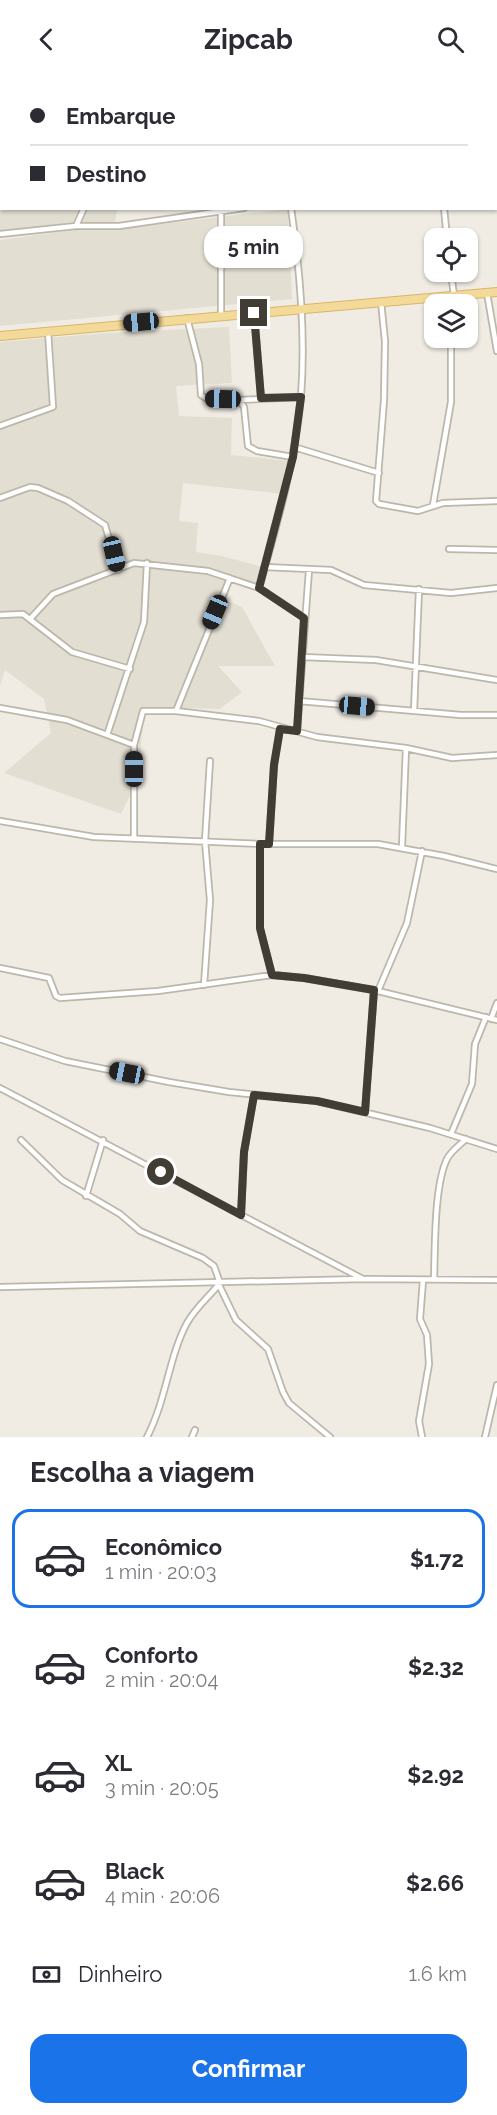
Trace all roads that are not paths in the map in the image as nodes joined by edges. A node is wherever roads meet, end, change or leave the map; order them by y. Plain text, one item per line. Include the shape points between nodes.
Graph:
1 (83, 210) edge
2 (232, 210) edge
3 (291, 210) edge
4 (444, 210) edge
5 (221, 212) junction
6 (76, 226) junction
7 (446, 228) edge
8 (0, 234) edge
9 (497, 292) edge
10 (487, 293) junction
11 (478, 294) edge
12 (424, 300) edge
13 (381, 302) junction
14 (301, 309) junction
15 (254, 313) junction
16 (221, 315) junction
17 (187, 318) junction
18 (48, 331) junction
19 (0, 336) edge
20 (451, 348) edge
21 (497, 351) edge
22 (301, 397) junction
23 (261, 398) junction
24 (239, 399) junction
25 (0, 426) edge
26 (294, 447) junction
27 (293, 457) junction
28 (379, 473) junction
29 (0, 498) edge
30 (497, 501) edge
31 (433, 505) junction
32 (449, 549) dead end
33 (497, 550) edge
34 (147, 563) junction
35 (265, 567) junction
36 (118, 570) junction
37 (309, 570) junction
38 (230, 578) junction
39 (259, 588) junction
40 (497, 588) edge
41 (419, 589) junction
42 (0, 615) edge
43 (304, 618) junction
44 (30, 619) junction
45 (302, 657) junction
46 (415, 667) junction
47 (130, 669) junction
48 (497, 680) edge
49 (299, 701) junction
50 (0, 708) edge
51 (176, 711) junction
52 (414, 711) junction
53 (497, 715) edge
54 (280, 729) junction
55 (297, 731) junction
56 (108, 735) junction
57 (134, 746) junction
58 (406, 748) junction
59 (497, 755) edge
60 (210, 761) dead end
61 (0, 821) edge
62 (134, 838) junction
63 (205, 841) junction
64 (260, 844) junction
65 (269, 844) junction
66 (402, 848) junction
67 (422, 851) junction
68 (497, 869) edge
69 (0, 969) edge
70 (272, 975) junction
71 (204, 985) junction
72 (376, 991) junction
73 (497, 1003) edge
74 (488, 1018) junction
75 (497, 1020) edge
76 (0, 1039) edge
77 (0, 1088) edge
78 (254, 1095) junction
79 (365, 1112) junction
80 (451, 1134) junction
81 (466, 1139) junction
82 (21, 1140) dead end
83 (103, 1140) junction
84 (497, 1149) edge
85 (86, 1196) junction
86 (241, 1215) junction
87 (364, 1279) junction
88 (423, 1280) junction
89 (434, 1280) junction
90 (497, 1280) edge
91 (219, 1284) junction
92 (0, 1287) edge
93 (497, 1385) edge
94 (195, 1430) dead end
95 (147, 1437) edge
96 (192, 1437) edge
97 (330, 1437) edge
98 (422, 1437) edge
99 (485, 1437) edge

1 - 6 street
2 - 5 street
3 - 14 street
4 - 7 street
5 - 6 street via 119,226
5 - 16 street
6 - 8 street
9 - 10 main road
10 - 11 main road
10 - 21 street
12 - 13 main road
13 - 14 main road
13 - 28 street via 385,353
14 - 15 main road
14 - 22 street
15 - 16 main road
15 - 23 street
16 - 17 main road
17 - 18 main road
17 - 24 street via 199,364 201,395 207,399
18 - 19 main road
18 - 25 street via 53,407
20 - 31 street via 451,402
22 - 23 street
22 - 26 street
23 - 24 street
24 - 27 street via 244,407 248,446
26 - 27 street
26 - 28 street
27 - 35 street
28 - 31 street via 375,496 379,504 413,511
29 - 36 street via 34,487 68,501 105,525
30 - 31 street
32 - 33 street
34 - 36 street via 130,563
34 - 38 street via 208,570
34 - 47 street via 145,614
35 - 37 street
35 - 39 street
36 - 44 street via 53,594
37 - 41 street via 337,571 364,585
37 - 43 street
38 - 39 street
38 - 51 street
39 - 43 street
40 - 41 street via 451,593
41 - 46 street
42 - 44 street via 21,613
43 - 45 street
44 - 47 street via 72,652
45 - 46 street via 376,660
45 - 49 street
46 - 48 street
46 - 52 street
47 - 56 street
49 - 52 street
49 - 55 street
50 - 56 street via 67,720
51 - 54 street via 259,721
51 - 57 street via 142,711
52 - 53 street
54 - 55 street
54 - 65 street
55 - 58 street
56 - 57 street
57 - 62 street
58 - 59 street via 462,758
58 - 66 street
60 - 63 street
61 - 62 street via 57,832
62 - 63 street
63 - 64 street
63 - 71 street via 210,900
64 - 65 street
64 - 70 street via 260,928
65 - 66 street via 378,844
66 - 67 street
67 - 68 street
67 - 72 street via 407,923
69 - 71 street via 49,978 60,998
70 - 71 street
70 - 72 street
72 - 74 street
72 - 79 street
73 - 74 street
74 - 75 street
74 - 80 street via 475,1044 472,1084
76 - 78 street via 64,1061
77 - 83 street
78 - 79 street via 317,1101
78 - 86 street via 244,1152
79 - 80 street
80 - 81 street
81 - 84 street
81 - 89 street via 445,1165 436,1222
82 - 85 street via 62,1180
83 - 85 street
83 - 86 street
85 - 91 street via 120,1214 140,1231 203,1258 214,1266
86 - 87 street
87 - 88 street
87 - 91 street
88 - 89 street
88 - 98 street via 420,1319 427,1335 429,1364 419,1421
89 - 90 street
91 - 92 street
91 - 95 street via 187,1323
91 - 97 street via 236,1320 268,1349 290,1402
93 - 99 street
94 - 96 street

